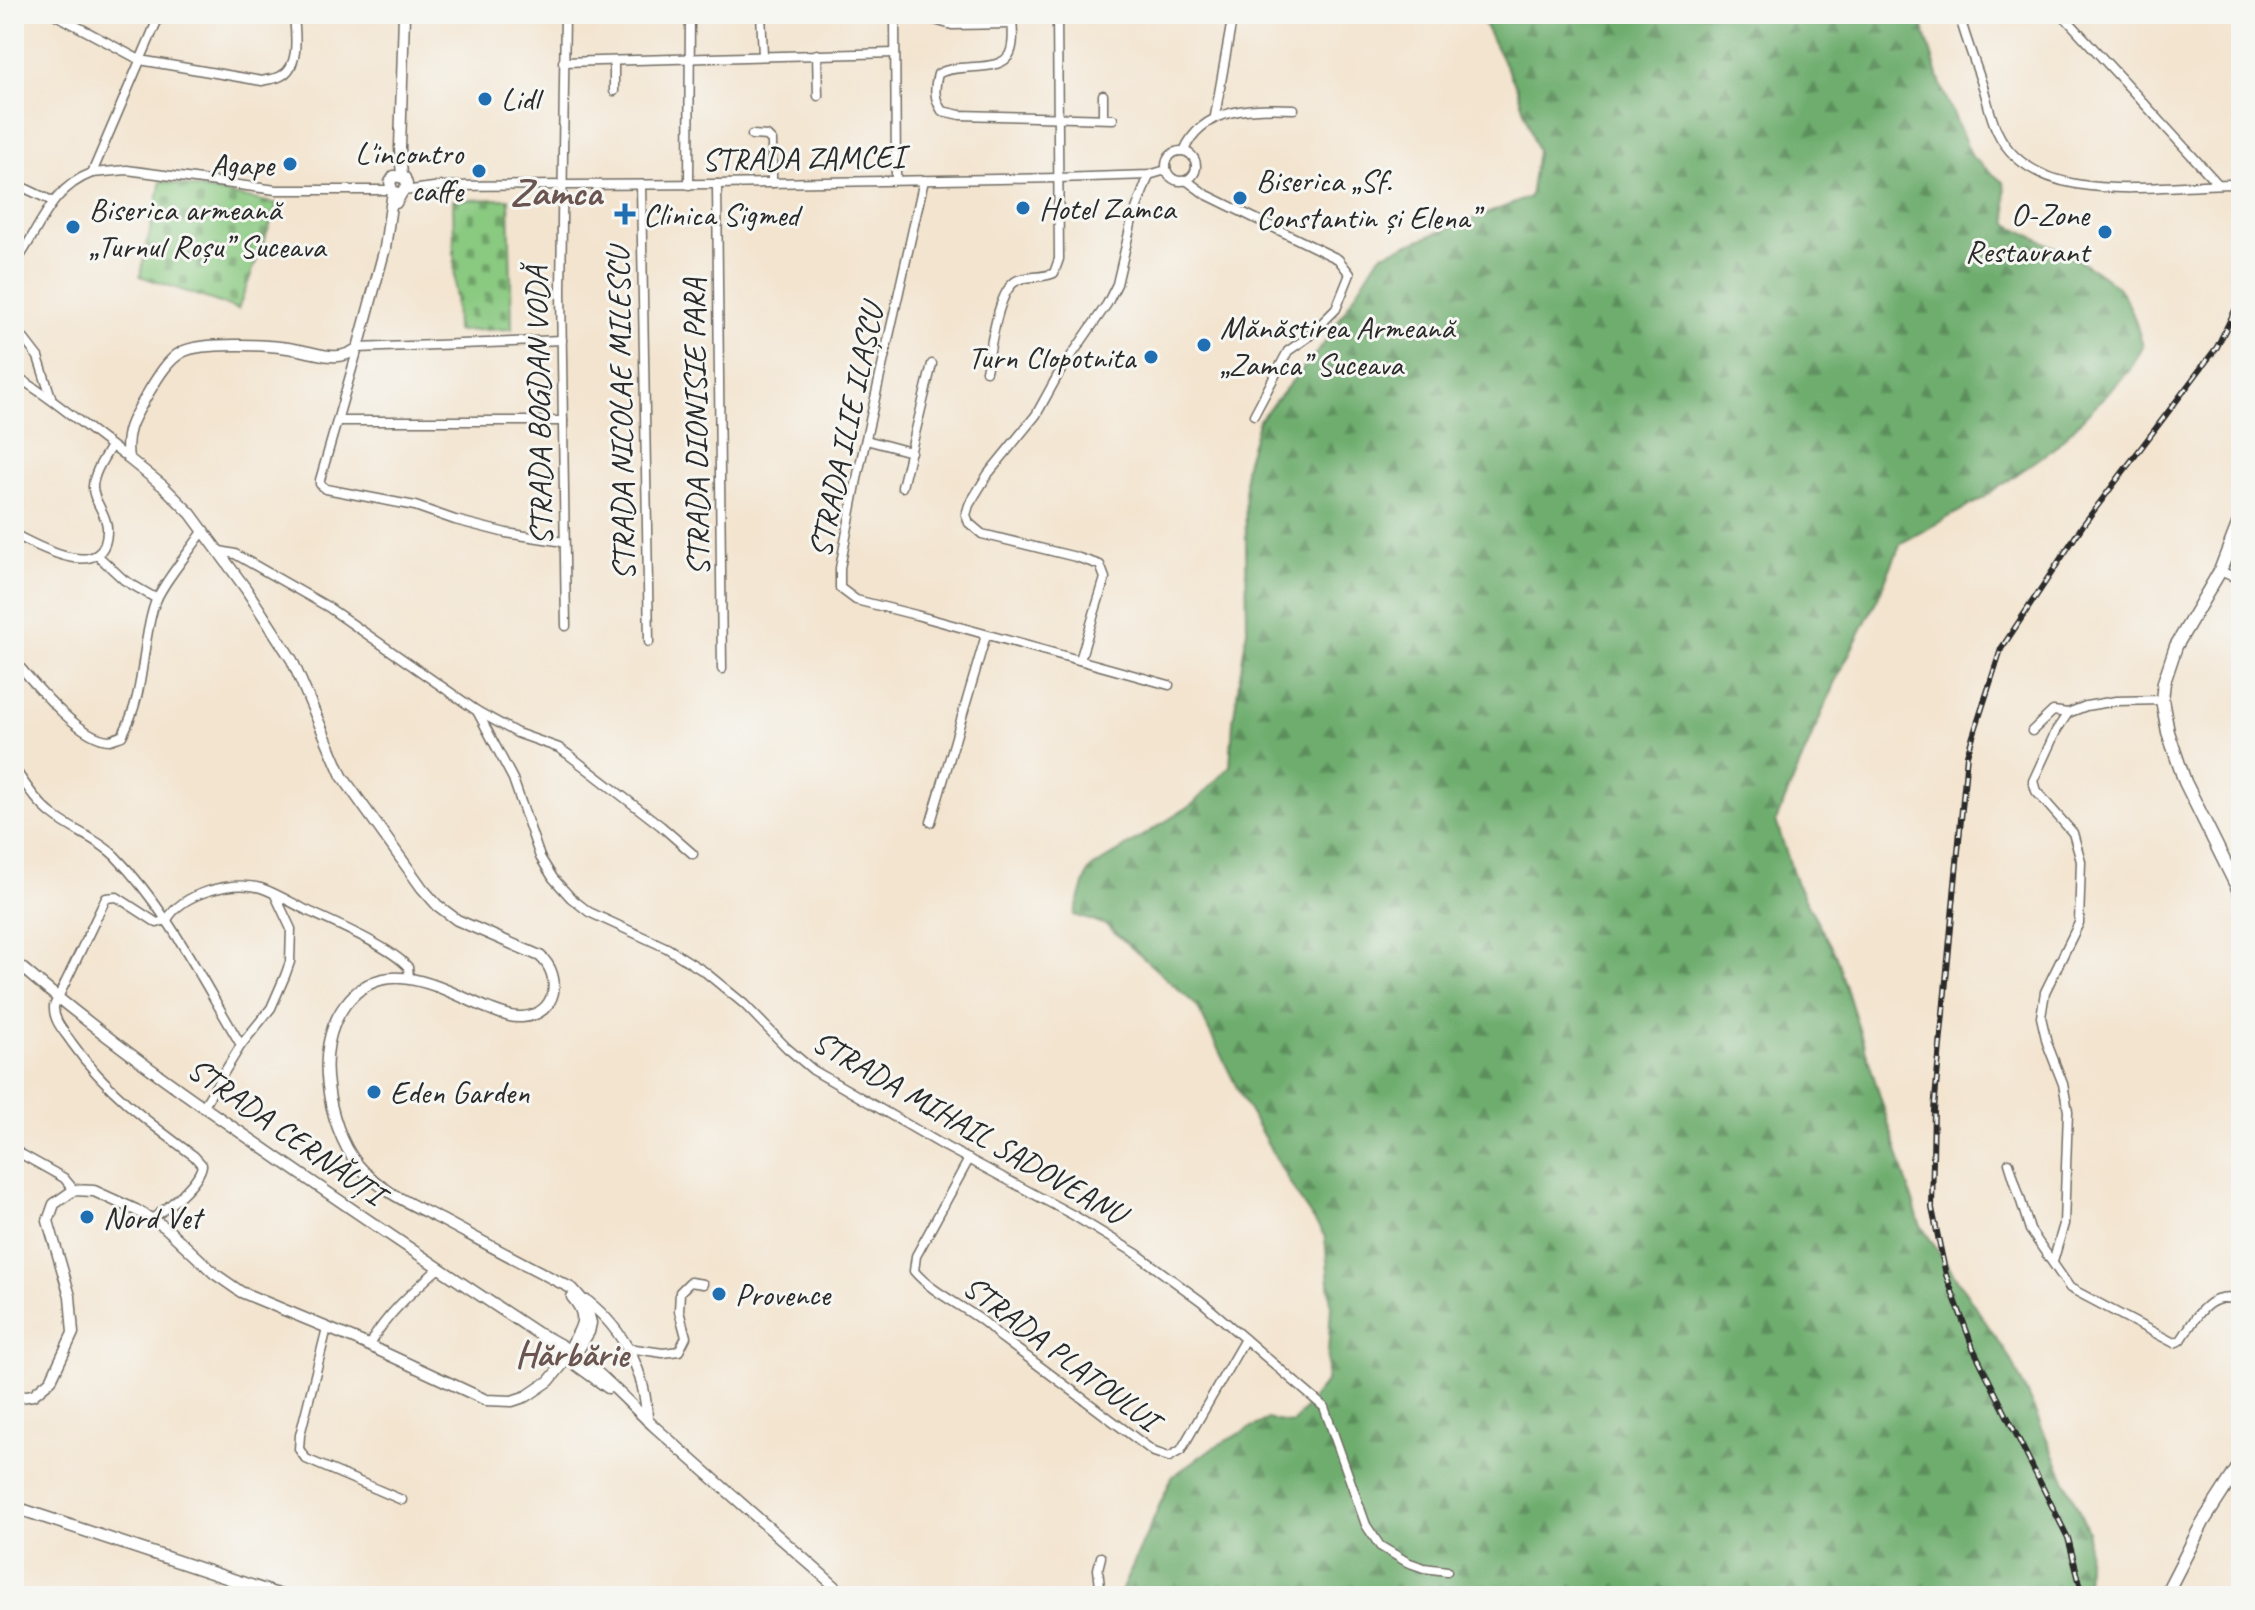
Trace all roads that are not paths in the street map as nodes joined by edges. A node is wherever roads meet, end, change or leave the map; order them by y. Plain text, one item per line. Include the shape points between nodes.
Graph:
1 (54, 14) edge
2 (160, 14) edge
3 (294, 14) edge
4 (404, 14) edge
5 (565, 14) edge
6 (690, 14) edge
7 (761, 14) edge
8 (829, 14) edge
9 (858, 14) edge
10 (1057, 14) edge
11 (1233, 14) edge
12 (1959, 14) edge
13 (2062, 14) edge
14 (895, 15) edge
15 (1012, 19) edge
16 (895, 53) junction
17 (817, 54) junction
18 (763, 55) junction
19 (690, 59) junction
20 (140, 60) junction
21 (614, 61) junction
22 (563, 62) junction
23 (614, 91) dead end
24 (1103, 95) dead end
25 (818, 96) dead end
26 (1294, 109) dead end
27 (1215, 116) junction
28 (1058, 117) junction
29 (752, 135) dead end
30 (1184, 151) junction
31 (1166, 170) junction
32 (92, 173) junction
33 (1149, 175) junction
34 (1058, 178) junction
35 (896, 179) junction
36 (924, 180) junction
37 (1186, 180) junction
38 (14, 183) edge
39 (772, 183) junction
40 (2217, 183) junction
41 (717, 184) junction
42 (2241, 184) edge
43 (398, 185) junction
44 (641, 185) junction
45 (689, 185) junction
46 (561, 186) junction
47 (52, 201) junction
48 (14, 265) edge
49 (14, 326) edge
50 (562, 340) junction
51 (358, 348) junction
52 (932, 364) dead end
53 (986, 371) dead end
54 (14, 375) edge
55 (51, 398) junction
56 (1254, 415) dead end
57 (339, 421) junction
58 (563, 421) junction
59 (866, 440) junction
60 (111, 446) junction
61 (911, 452) junction
62 (128, 458) junction
63 (902, 487) dead end
64 (2241, 517) edge
65 (204, 530) junction
66 (14, 534) edge
67 (564, 542) junction
68 (220, 551) junction
69 (97, 555) junction
70 (2220, 571) junction
71 (2241, 580) edge
72 (157, 599) junction
73 (566, 626) dead end
74 (986, 635) junction
75 (649, 642) dead end
76 (14, 660) edge
77 (1080, 660) junction
78 (722, 669) dead end
79 (1169, 685) dead end
80 (2162, 700) junction
81 (477, 711) junction
82 (2068, 713) junction
83 (2032, 731) dead end
84 (14, 770) edge
85 (931, 822) dead end
86 (693, 854) dead end
87 (275, 895) junction
88 (2241, 895) edge
89 (167, 920) junction
90 (14, 961) edge
91 (409, 977) junction
92 (56, 999) junction
93 (241, 1045) junction
94 (203, 1107) junction
95 (14, 1150) edge
96 (969, 1159) junction
97 (2009, 1163) dead end
98 (74, 1190) junction
99 (152, 1219) junction
100 (2053, 1262) junction
101 (439, 1268) junction
102 (552, 1281) junction
103 (703, 1284) dead end
104 (580, 1296) junction
105 (2241, 1300) edge
106 (327, 1328) junction
107 (1245, 1339) junction
108 (369, 1345) junction
109 (628, 1348) junction
110 (571, 1354) junction
111 (14, 1398) edge
112 (647, 1420) junction
113 (2241, 1463) edge
114 (402, 1500) dead end
115 (14, 1507) edge
116 (1101, 1557) dead end
117 (1447, 1571) dead end
118 (2166, 1595) edge
119 (282, 1596) edge
120 (846, 1596) edge
121 (1101, 1596) edge

1 - 20 street
2 - 20 street
3 - 20 street via 295,51 281,76 262,81
4 - 43 street
5 - 22 street, STRADA BOGDAN VODĂ
6 - 19 street
7 - 18 street
8 - 9 street
10 - 28 street
11 - 27 street
12 - 40 street via 1997,132 2027,168 2062,181 2114,187
13 - 40 street
14 - 15 street via 952,25
14 - 16 street
15 - 28 street via 1011,53 1005,61 947,68 938,74 934,87 937,103 950,114
16 - 17 street
16 - 35 street
17 - 18 street
17 - 25 street
18 - 19 street
19 - 21 street
19 - 45 street
20 - 32 street
21 - 22 street
21 - 23 street
22 - 46 street, STRADA BOGDAN VODĂ
24 - 28 street via 1108,118
26 - 27 street
27 - 30 street
28 - 34 street
29 - 39 street via 772,141
30 - 31 street via 1170,156
30 - 37 street via 1196,167
31 - 33 street, STRADA ZAMCEI
31 - 37 street via 1176,180
32 - 43 street, STRADA ZAMCEI via 127,170 276,190
32 - 47 street via 75,180
33 - 34 street, STRADA ZAMCEI
33 - 77 street via 1107,304 1036,415 988,474 966,515 982,534 1100,565 1105,578
34 - 36 street, STRADA ZAMCEI
34 - 53 street via 1057,265 1054,273 1017,280 1006,292
35 - 36 street, STRADA ZAMCEI
35 - 39 street, STRADA ZAMCEI
36 - 59 street, STRADA ILIE ILAȘCU
37 - 56 street via 1338,259 1350,274 1336,309 1288,351
38 - 47 street
39 - 41 street, STRADA ZAMCEI
40 - 42 street
41 - 45 street, STRADA ZAMCEI
41 - 78 street, STRADA DIONISIE PARA
43 - 46 street, STRADA ZAMCEI
43 - 51 street
44 - 45 street, STRADA ZAMCEI
44 - 46 street, STRADA ZAMCEI
44 - 75 street, STRADA NICOLAE MILESCU
46 - 50 street, STRADA BOGDAN VODĂ
47 - 48 street
49 - 55 street via 38,357
50 - 51 street
50 - 58 street, STRADA BOGDAN VODĂ
51 - 57 street
51 - 62 street via 335,358 278,347 204,346 182,352 157,378 127,432
52 - 61 street
54 - 55 street
55 - 60 street
57 - 58 street
57 - 67 street via 320,484 326,489
58 - 67 street, STRADA BOGDAN VODĂ
59 - 61 street
59 - 74 street, STRADA ILIE ILAȘCU via 840,588 856,600
60 - 62 street
60 - 69 street via 93,483 107,530
61 - 63 street
62 - 65 street
64 - 70 main road
65 - 68 street
65 - 72 street
66 - 69 street via 69,558
67 - 73 street, STRADA BOGDAN VODĂ
68 - 81 street, STRADA MIHAIL SADOVEANU via 235,554 328,607
68 - 91 street via 292,660 342,776 422,888 457,920 540,956 550,965 554,995 537,1014 521,1018
69 - 72 street via 124,580
70 - 71 street
70 - 80 main road via 2176,646
72 - 76 street via 134,714 122,736 110,740 86,731
74 - 77 street, STRADA ILIE ILAȘCU
74 - 85 street
77 - 79 street, STRADA ILIE ILAȘCU
80 - 82 street via 2116,701
80 - 88 main road via 2185,782
81 - 86 street, STRADA MIHAIL SADOVEANU via 559,748
81 - 96 street, STRADA MIHAIL SADOVEANU via 513,779 540,857 571,898 686,959 734,995 813,1070
82 - 83 street via 2053,711
82 - 100 street via 2033,781 2073,833 2081,861 2079,923 2045,992 2041,1017 2068,1111 2064,1224
84 - 89 street via 53,816 114,855
87 - 89 street via 239,885 208,892 182,903
87 - 91 street via 400,960
87 - 93 street via 291,929 290,962 271,1008
89 - 92 street via 157,923 117,897 106,898
89 - 93 street
90 - 92 street, STRADA CERNĂUȚI
91 - 102 street via 373,981 355,993 334,1024 325,1069 345,1142 358,1165 402,1200
92 - 94 street, STRADA CERNĂUȚI
92 - 99 street via 56,1020 99,1078 202,1165 177,1198
93 - 94 street
94 - 101 street, STRADA CERNĂUȚI
95 - 98 street via 64,1178
96 - 107 street, STRADA MIHAIL SADOVEANU via 1137,1254
96 - 107 street, STRADA PLATOULUI via 916,1256 914,1271 1154,1452 1169,1457 1181,1450
97 - 100 street via 2030,1230
98 - 99 street via 103,1194
98 - 111 street via 54,1204 48,1221 70,1296 73,1333 51,1380 33,1395
99 - 106 street via 227,1284
100 - 105 street via 2079,1294 2174,1343 2205,1306
101 - 108 street via 394,1311
101 - 110 street, STRADA CERNĂUȚI
102 - 104 street
102 - 110 street via 574,1300 582,1316
103 - 109 street via 690,1282 680,1292 686,1337 679,1351
104 - 109 street
104 - 110 street via 591,1323 584,1343
106 - 108 street
106 - 114 street via 299,1449 306,1459
107 - 117 street, STRADA MIHAIL SADOVEANU via 1324,1407 1366,1525 1380,1546 1407,1562
108 - 110 street via 462,1391 497,1402 539,1389
109 - 112 street via 644,1387
110 - 112 street, STRADA CERNĂUȚI
112 - 120 street, STRADA CERNĂUȚI
113 - 118 main road
115 - 119 main road
116 - 121 street

